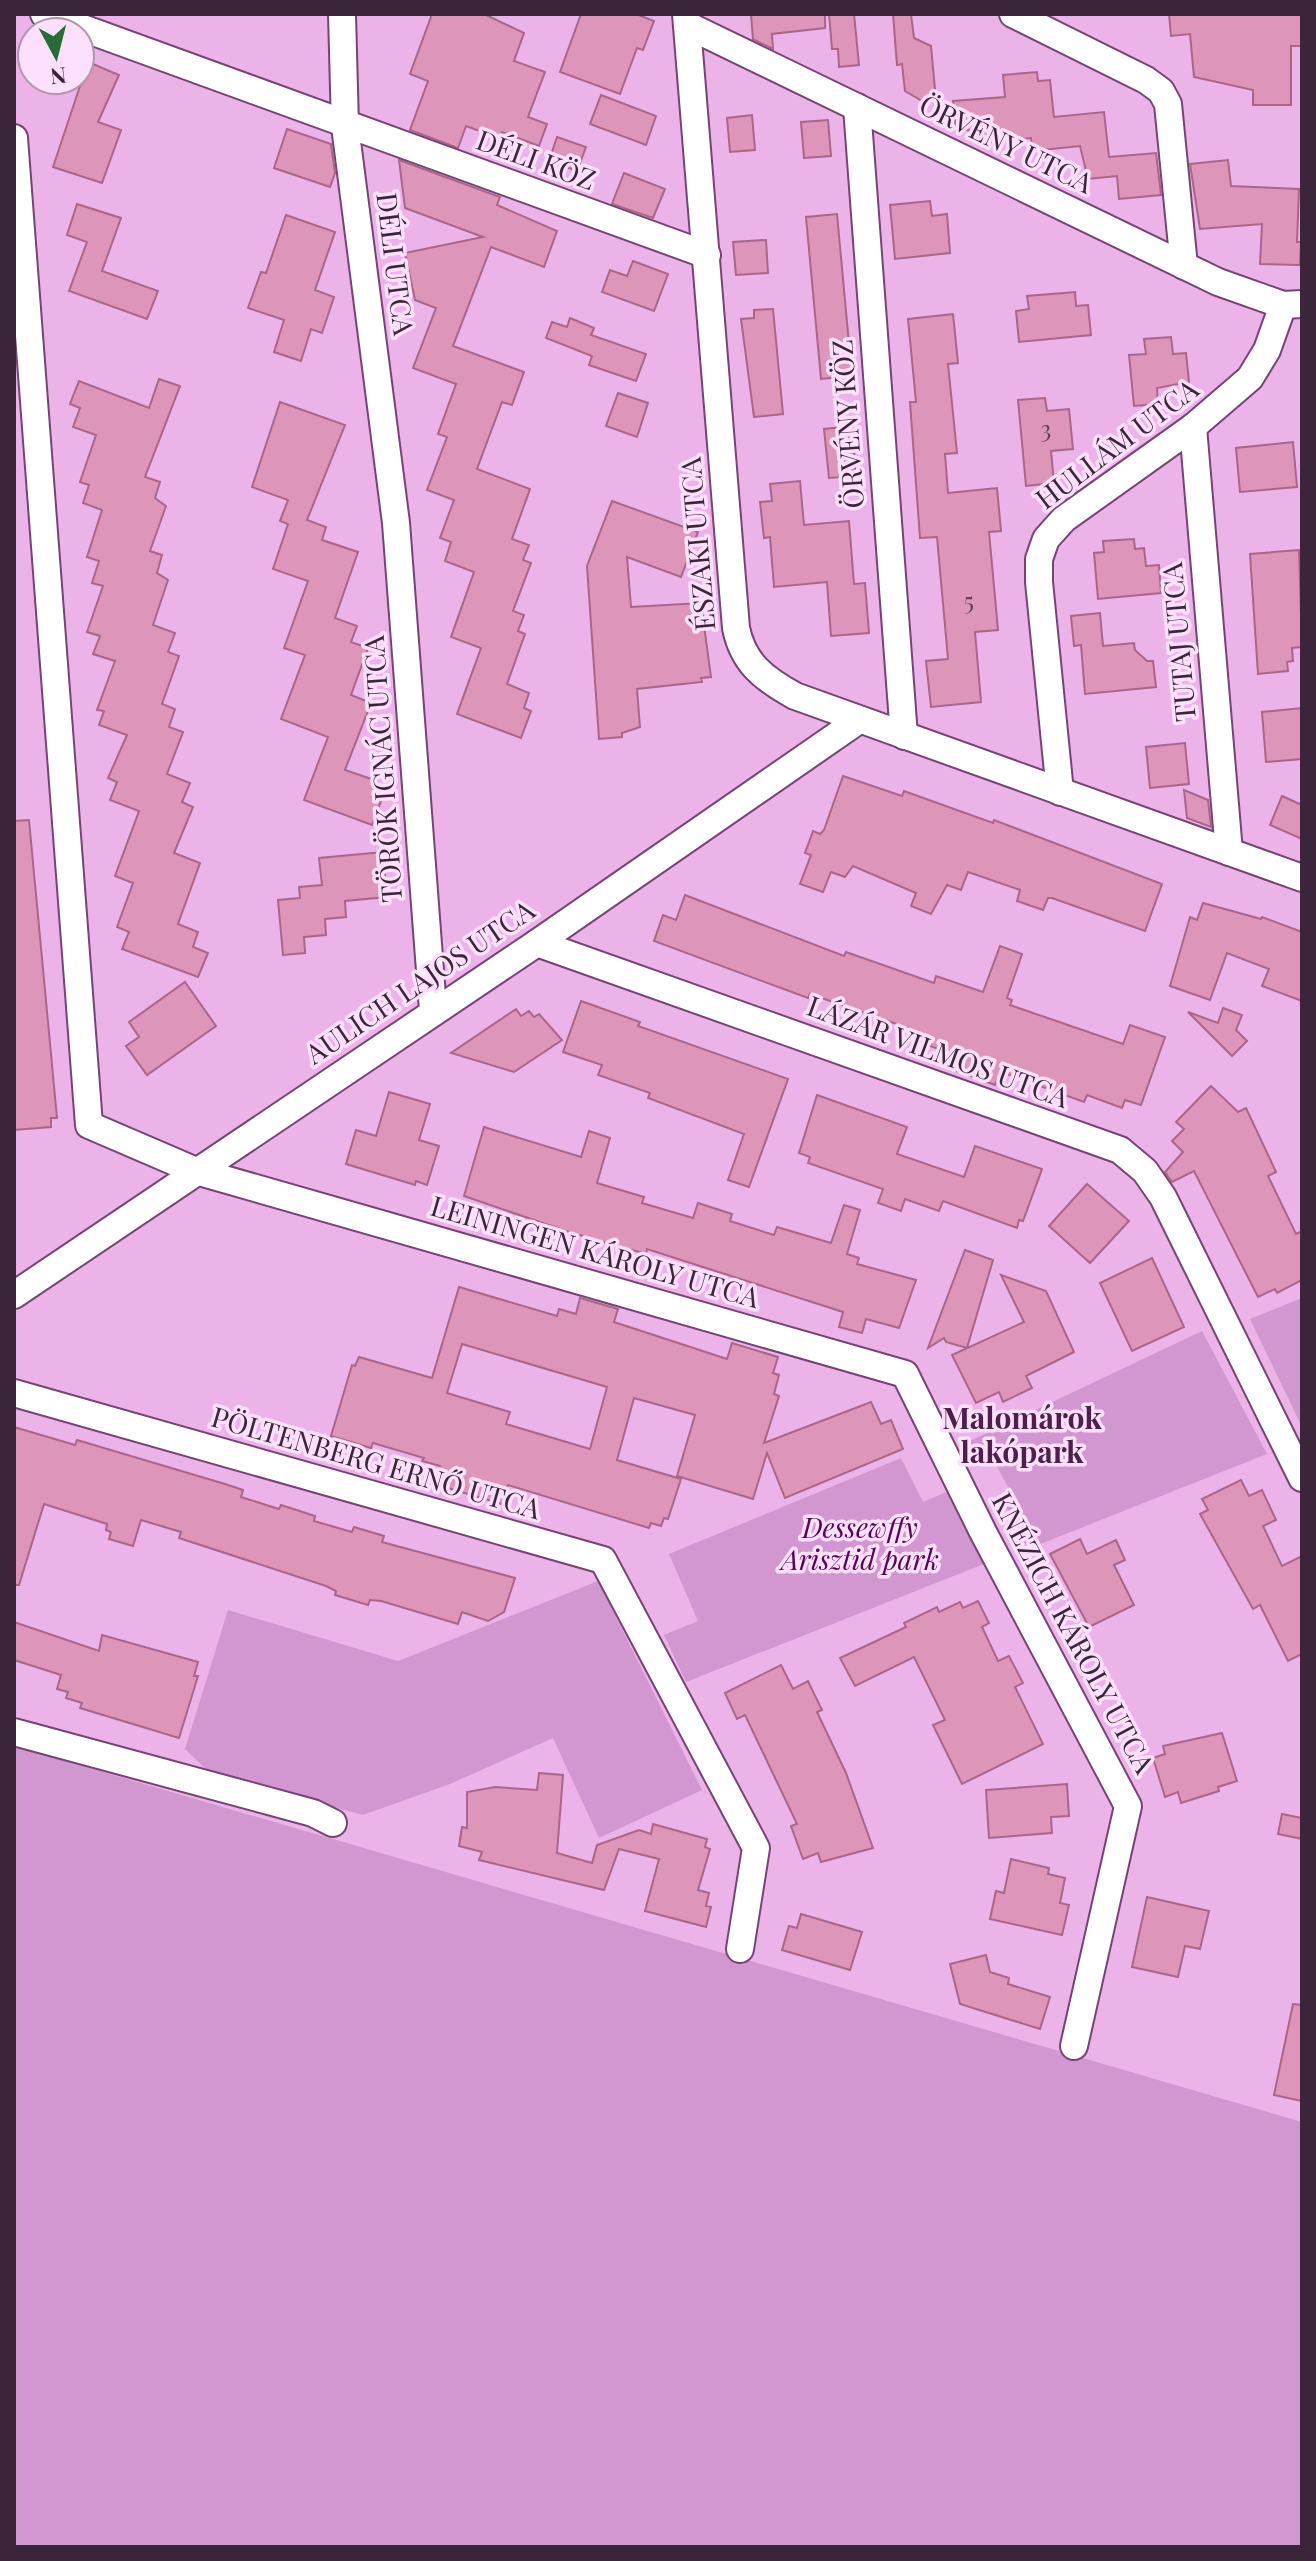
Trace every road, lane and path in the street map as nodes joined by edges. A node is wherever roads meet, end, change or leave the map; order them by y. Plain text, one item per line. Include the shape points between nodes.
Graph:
1 (44, 14) edge
2 (342, 14) edge
3 (1013, 14) edge
4 (686, 20) edge
5 (857, 107) junction
6 (345, 126) junction
7 (14, 138) edge
8 (707, 255) junction
9 (1184, 266) junction
10 (1292, 305) edge
11 (22, 345) edge
12 (1193, 427) junction
13 (396, 523) joint
14 (859, 720) junction
15 (904, 736) junction
16 (1060, 792) junction
17 (1229, 852) junction
18 (1302, 878) edge
19 (537, 943) junction
20 (433, 1010) junction
21 (196, 1171) junction
22 (14, 1295) edge
23 (14, 1393) edge
24 (938, 1441) joint
25 (1302, 1478) edge
26 (14, 1732) edge
27 (333, 1823) dead end
28 (740, 1949) dead end
29 (1074, 2046) dead end

1 - 6 street, DÉLI KÖZ
2 - 6 street, DÉLI UTCA
3 - 9 street via 1161,91 1168,104
4 - 5 street, ÖRVÉNY UTCA
4 - 8 street, ÉSZAKI UTCA
5 - 9 street, ÖRVÉNY UTCA
5 - 15 street, ÖRVÉNY KÖZ
6 - 8 street, DÉLI KÖZ
6 - 13 street, DÉLI UTCA
7 - 11 street
8 - 14 street, ÉSZAKI UTCA via 739,647 769,682
9 - 10 street, ÖRVÉNY UTCA
10 - 12 street, HULLÁM UTCA via 1250,378
11 - 21 street, LEININGEN KÁROLY UTCA via 89,1125
12 - 16 street, HULLÁM UTCA via 1064,519 1046,539 1039,582
12 - 17 street, TUTAJ UTCA
13 - 20 street, TÖRÖK IGNÁC UTCA
14 - 15 street, ÉSZAKI UTCA
14 - 19 street, AULICH LAJOS UTCA
15 - 16 street, ÉSZAKI UTCA
16 - 17 street, ÉSZAKI UTCA
17 - 18 street, ÉSZAKI UTCA
19 - 20 street, AULICH LAJOS UTCA
19 - 25 street, LÁZÁR VILMOS UTCA via 1120,1150 1145,1171 1163,1197
20 - 21 street, AULICH LAJOS UTCA
21 - 22 street, AULICH LAJOS UTCA
21 - 24 street, LEININGEN KÁROLY UTCA via 905,1374
23 - 28 street, PÖLTENBERG ERNŐ UTCA via 603,1560 756,1848
24 - 29 street, KNÉZICH KÁROLY UTCA via 1128,1806
26 - 27 street via 313,1813

